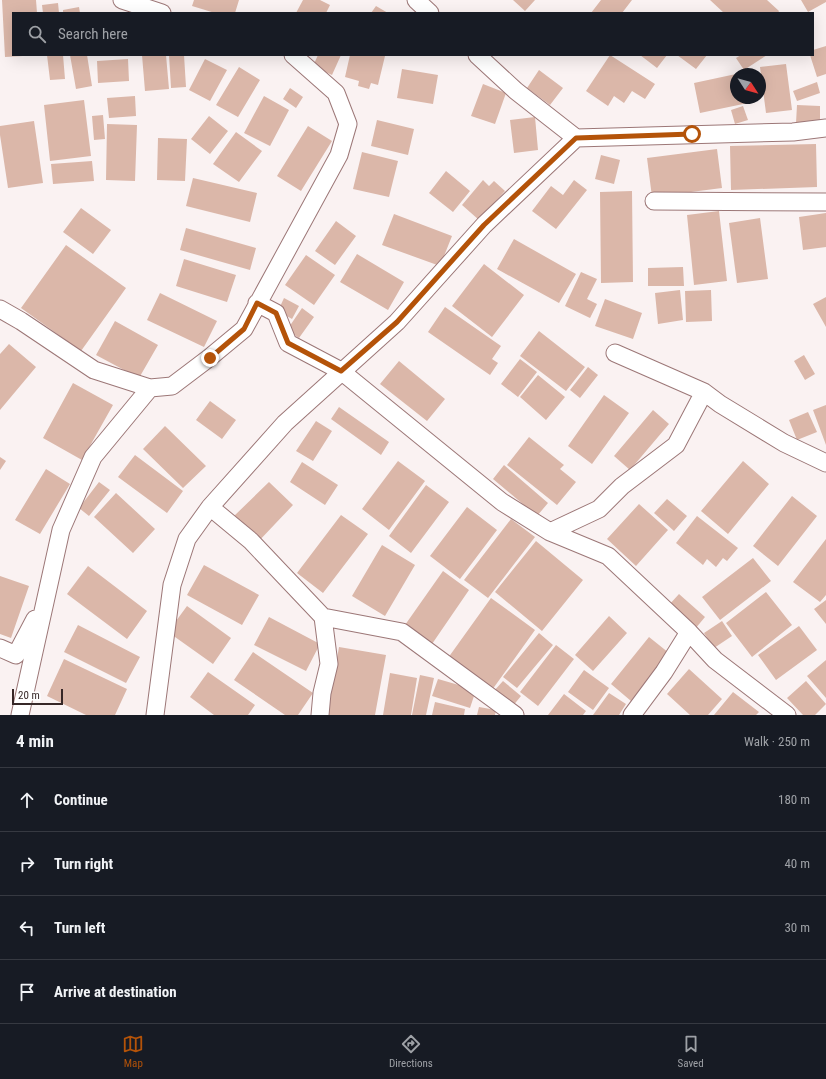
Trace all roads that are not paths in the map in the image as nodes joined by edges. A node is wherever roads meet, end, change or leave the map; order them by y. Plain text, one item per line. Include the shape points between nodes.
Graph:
1 (122, 0) edge
2 (416, 0) edge
3 (159, 12) edge
4 (429, 12) edge
5 (294, 56) edge
6 (477, 56) edge
7 (826, 128) edge
8 (576, 138) junction
9 (654, 201) dead end
10 (826, 202) edge
11 (257, 303) junction
12 (0, 309) edge
13 (615, 353) dead end
14 (341, 371) junction
15 (150, 388) junction
16 (704, 392) junction
17 (826, 463) edge
18 (210, 507) junction
19 (550, 532) junction
20 (45, 600) junction
21 (323, 617) junction
22 (689, 632) junction
23 (0, 648) edge
24 (20, 715) edge
25 (155, 715) edge
26 (320, 715) edge
27 (515, 715) edge
28 (632, 715) edge
29 (787, 715) edge

1 - 3 street
2 - 4 street
5 - 11 street via 336,93 348,124 339,155
6 - 8 street via 516,91
7 - 8 street via 793,132
8 - 14 street via 484,225 397,322
9 - 10 street
11 - 14 street via 276,313 288,343
11 - 15 street via 244,329 210,358 172,386
12 - 15 street via 94,370
13 - 16 street
14 - 18 street via 285,423
14 - 19 street via 502,502
15 - 20 street via 93,457 60,530
16 - 17 street via 784,443
16 - 19 street via 676,445 622,486 599,509
18 - 21 street via 251,541
18 - 25 street via 188,539 172,586
19 - 22 street via 608,556
20 - 23 street via 16,655
20 - 24 street
21 - 26 street via 329,664
21 - 27 street via 402,632
22 - 28 street via 664,672
22 - 29 street via 715,660

